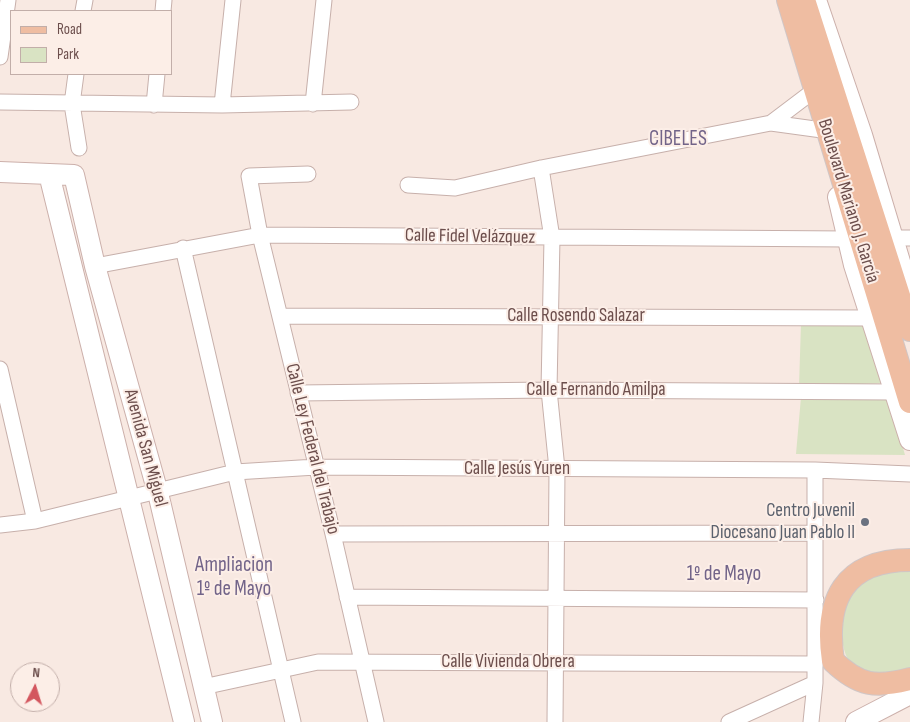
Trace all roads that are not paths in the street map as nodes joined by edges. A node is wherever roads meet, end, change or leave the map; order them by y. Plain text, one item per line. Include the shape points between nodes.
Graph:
1 (8, 0) edge
2 (234, 0) edge
3 (324, 0) edge
4 (788, 0) edge
5 (804, 0) edge
6 (816, 0) edge
7 (804, 52) junction
8 (0, 57) edge
9 (76, 75) edge
10 (157, 75) edge
11 (812, 92) junction
12 (0, 102) edge
13 (351, 102) dead end
14 (72, 104) junction
15 (312, 104) junction
16 (154, 105) junction
17 (222, 105) junction
18 (771, 123) junction
19 (822, 130) junction
20 (79, 148) dead end
21 (541, 168) junction
22 (0, 172) edge
23 (48, 174) junction
24 (308, 174) dead end
25 (408, 185) dead end
26 (260, 235) junction
27 (552, 238) junction
28 (902, 238) edge
29 (848, 239) junction
30 (183, 248) junction
31 (95, 266) junction
32 (908, 311) edge
33 (280, 316) junction
34 (551, 316) junction
35 (876, 316) junction
36 (0, 369) edge
37 (549, 390) junction
38 (298, 393) junction
39 (902, 397) edge
40 (7, 429) edge
41 (910, 440) edge
42 (316, 468) junction
43 (557, 469) junction
44 (815, 470) junction
45 (235, 472) junction
46 (910, 474) edge
47 (158, 493) junction
48 (127, 499) junction
49 (35, 521) junction
50 (0, 526) edge
51 (814, 533) junction
52 (333, 534) junction
53 (556, 534) junction
54 (910, 560) edge
55 (347, 597) junction
56 (556, 598) junction
57 (816, 600) junction
58 (555, 661) junction
59 (361, 662) junction
60 (815, 664) junction
61 (281, 672) junction
62 (910, 679) edge
63 (815, 683) junction
64 (204, 687) junction
65 (910, 694) edge
66 (184, 722) edge
67 (212, 722) edge
68 (293, 722) edge
69 (376, 722) edge
70 (555, 722) edge
71 (729, 722) edge
72 (811, 722) edge
73 (856, 722) edge

1 - 8 street
2 - 17 street
3 - 15 street
4 - 7 main road, Boulevard Mariano J. García
5 - 32 main road, Boulevard Mariano J. García
6 - 28 street
7 - 11 street
7 - 35 main road, Boulevard Mariano J. García
9 - 14 street
10 - 16 street
11 - 18 street
11 - 19 street
12 - 14 street
13 - 15 street
14 - 16 street
14 - 20 street
15 - 17 street
16 - 17 street
18 - 19 street
18 - 21 street
19 - 29 street
21 - 25 street via 456,188
21 - 27 street
22 - 23 street
23 - 31 street, Avenida San Miguel via 74,175
23 - 48 street, Avenida San Miguel
24 - 26 street, Calle Ley Federal del Trabajo via 249,176
26 - 27 street, Calle Fidel Velázquez
26 - 30 street, Calle Fidel Velázquez
26 - 33 street, Calle Ley Federal del Trabajo
27 - 29 street, Calle Fidel Velázquez
27 - 34 street
28 - 32 street
29 - 35 street
30 - 31 street, Calle Fidel Velázquez
30 - 45 street
31 - 47 street, Avenida San Miguel
33 - 34 street, Calle Rosendo Salazar
33 - 38 street, Calle Ley Federal del Trabajo
34 - 35 street, Calle Rosendo Salazar
34 - 37 street
35 - 39 main road, Boulevard Mariano J. García
36 - 40 street
37 - 38 street, Calle Fernando Amilpa
37 - 39 street, Calle Fernando Amilpa
37 - 43 street
38 - 42 street, Calle Ley Federal del Trabajo
39 - 41 street
40 - 49 street
42 - 43 street, Calle Jesús Yuren
42 - 45 street, Calle Jesús Yuren
42 - 52 street, Calle Ley Federal del Trabajo
43 - 44 street, Calle Jesús Yuren
43 - 53 street
44 - 46 street, Calle Jesús Yuren
44 - 51 street
45 - 47 street, Calle Jesús Yuren
45 - 61 street
47 - 48 street, Calle Jesús Yuren
47 - 64 street, Avenida San Miguel
48 - 49 street, Calle Jesús Yuren
48 - 66 street, Avenida San Miguel
49 - 50 street, Calle Jesús Yuren
51 - 53 street
51 - 57 street
52 - 53 street
52 - 55 street, Calle Ley Federal del Trabajo
53 - 56 street
54 - 62 main road via 869,565 854,575 843,586 830,618 833,660 845,672 868,683 886,685
55 - 56 street
55 - 59 street, Calle Ley Federal del Trabajo
56 - 57 street
56 - 58 street
57 - 60 street
58 - 59 street, Calle Vivienda Obrera
58 - 60 street, Calle Vivienda Obrera
58 - 70 street
59 - 61 street, Calle Vivienda Obrera via 318,662
59 - 69 street, Calle Ley Federal del Trabajo
60 - 63 street
61 - 64 street, Calle Vivienda Obrera
61 - 68 street
63 - 71 street
63 - 72 street
64 - 67 street, Avenida San Miguel
65 - 73 street

